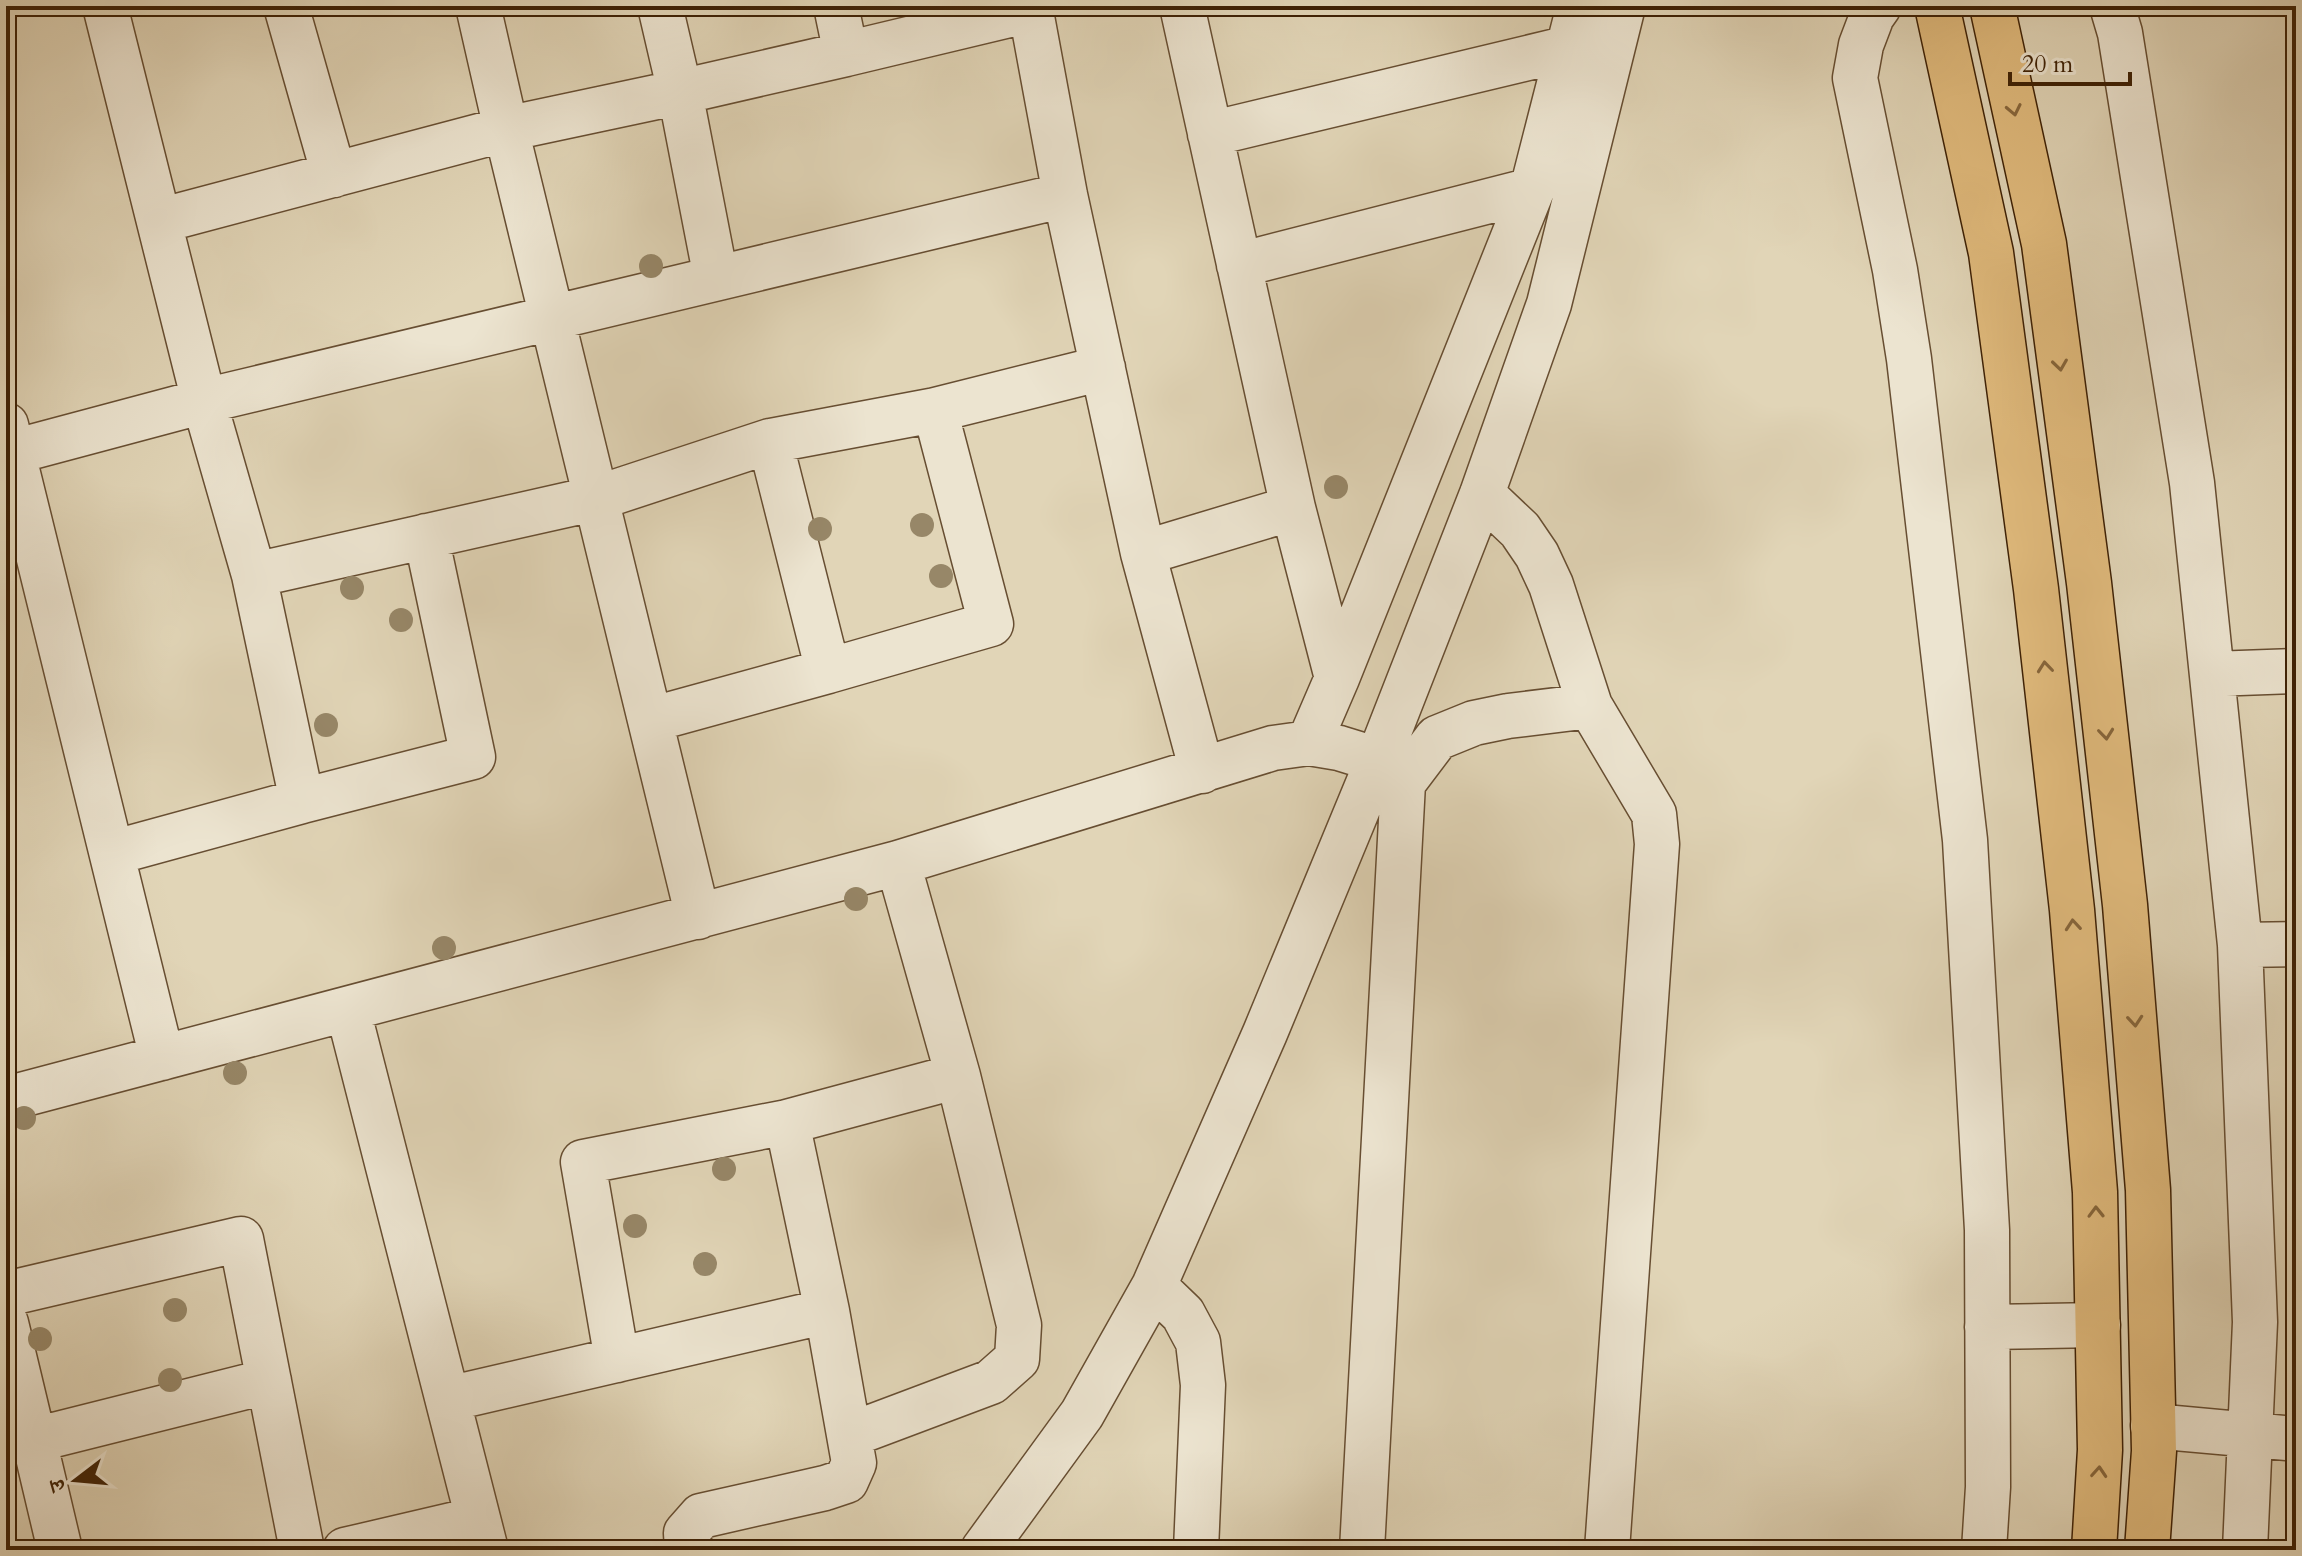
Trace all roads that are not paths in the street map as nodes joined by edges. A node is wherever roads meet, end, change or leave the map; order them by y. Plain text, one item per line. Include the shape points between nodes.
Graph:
1 (105, 6) edge
2 (286, 6) edge
3 (478, 6) edge
4 (660, 6) edge
5 (836, 6) edge
6 (1182, 6) edge
7 (1579, 6) edge
8 (1623, 6) edge
9 (1879, 6) edge
10 (1937, 6) edge
11 (1992, 6) edge
12 (2112, 6) edge
13 (1030, 8) edge
14 (1569, 48) junction
15 (846, 54) junction
16 (680, 92) junction
17 (506, 129) junction
18 (1210, 134) junction
19 (334, 175) junction
20 (1532, 190) junction
21 (1065, 195) junction
22 (159, 221) junction
23 (1239, 265) junction
24 (716, 278) junction
25 (554, 317) junction
26 (1103, 368) junction
27 (204, 401) junction
28 (935, 410) junction
29 (9, 439) edge
30 (770, 441) junction
31 (1482, 494) junction
32 (597, 498) junction
33 (16, 505) edge
34 (1293, 508) junction
35 (426, 536) junction
36 (1143, 553) junction
37 (254, 575) junction
38 (828, 671) junction
39 (2296, 671) edge
40 (2212, 674) junction
41 (1337, 678) junction
42 (1590, 706) junction
43 (650, 720) junction
44 (1309, 743) junction
45 (1202, 771) junction
46 (1390, 772) junction
47 (302, 801) junction
48 (112, 853) junction
49 (898, 863) junction
50 (698, 917) junction
51 (2296, 944) edge
52 (2240, 945) junction
53 (2130, 967) junction
54 (2077, 970) junction
55 (348, 1010) junction
56 (162, 1058) junction
57 (958, 1076) junction
58 (6, 1099) edge
59 (787, 1122) junction
60 (1154, 1286) junction
61 (6, 1294) edge
62 (827, 1311) junction
63 (6, 1323) edge
64 (2098, 1325) junction
65 (1987, 1327) junction
66 (617, 1360) junction
67 (269, 1381) junction
68 (448, 1399) junction
69 (2153, 1426) junction
70 (850, 1435) junction
71 (2251, 1435) junction
72 (2296, 1439) edge
73 (34, 1440) junction
74 (482, 1535) edge
75 (1002, 1540) edge
76 (60, 1550) edge
77 (302, 1550) edge
78 (345, 1550) edge
79 (687, 1550) edge
80 (1196, 1550) edge
81 (1362, 1550) edge
82 (1607, 1550) edge
83 (1984, 1550) edge
84 (2094, 1550) edge
85 (2147, 1550) edge
86 (2245, 1550) edge

1 - 22 street
2 - 19 street
3 - 17 street
4 - 16 street
5 - 15 street
6 - 18 street
7 - 14 street
8 - 31 street via 1549,304
9 - 65 street via 1861,45 1855,78 1909,359 1965,840 1987,1230
54 -> 10 main road via 2036,589 1991,253
11 -> 53 main road via 2044,244 2089,583
12 - 40 street via 2192,483
13 - 15 street
13 - 21 street
14 - 18 street
14 - 20 street
15 - 16 street
16 - 17 street
16 - 24 street
17 - 19 street
17 - 25 street
18 - 23 street
19 - 22 street
20 - 23 street
20 - 41 street
21 - 24 street
21 - 26 street
22 - 27 street
23 - 34 street
24 - 25 street
25 - 27 street
25 - 32 street
26 - 28 street
26 - 36 street
27 - 29 street
27 - 37 street
28 - 30 street
28 - 38 street via 991,624
29 - 33 street
30 - 32 street
30 - 38 street
31 - 42 street via 1520,530 1537,555
31 - 46 street
32 - 35 street
32 - 43 street
33 - 48 street
34 - 36 street
34 - 41 street
35 - 37 street
35 - 47 street via 473,757
36 - 45 street
37 - 47 street
38 - 43 street
39 - 40 street
40 - 52 street
41 - 44 street
42 - 46 street via 1474,723 1437,738
42 - 82 street via 1654,814 1657,844
43 - 50 street
44 - 45 street via 1273,748
44 - 46 street via 1339,748
45 - 49 street
46 - 60 street via 1265,1033
46 - 81 street
47 - 48 street
48 - 56 street
49 - 50 street
49 - 57 street
50 - 55 street
51 - 52 street
52 - 71 street via 2255,1322
53 - 54 main road
53 -> 69 main road via 2148,1190
64 -> 54 main road via 2095,1192
55 - 56 street
55 - 68 street
56 - 58 street
57 - 59 street
57 - 70 street via 1019,1325 1017,1359 991,1382
59 - 62 street
59 - 66 street via 583,1162
60 - 75 street
60 - 80 street via 1183,1314 1198,1342 1203,1385
61 - 67 street via 241,1239
62 - 66 street
62 - 70 street
63 - 73 street
64 - 65 street
84 -> 64 main road via 2100,1450
65 - 83 street
66 - 68 street
67 - 73 street
67 - 77 street
68 - 74 street
69 - 71 street
69 - 85 main road
70 - 79 street via 854,1463 846,1481 701,1516 686,1533
71 - 72 street
71 - 86 street
73 - 76 street
74 - 78 street

